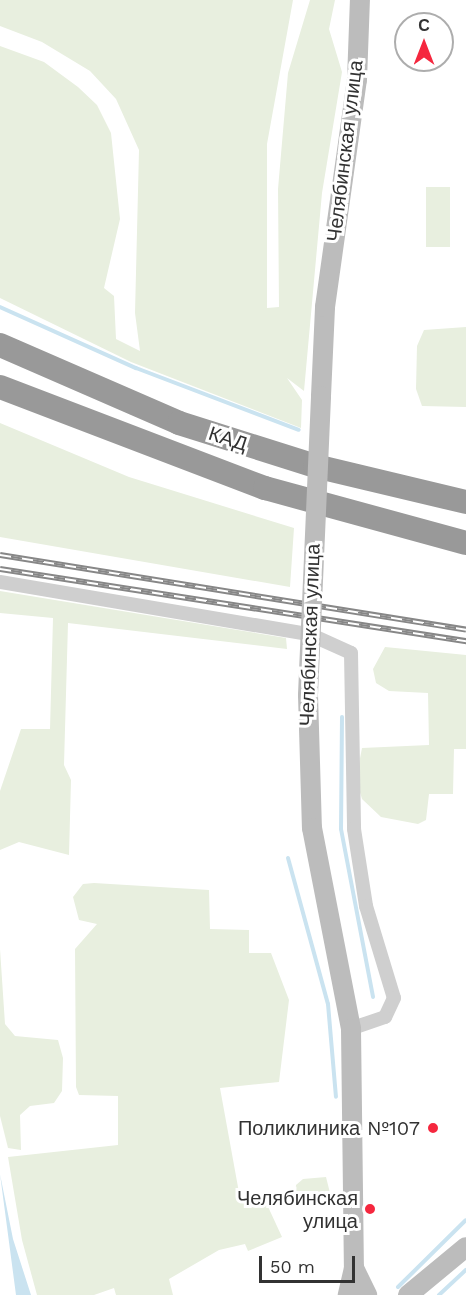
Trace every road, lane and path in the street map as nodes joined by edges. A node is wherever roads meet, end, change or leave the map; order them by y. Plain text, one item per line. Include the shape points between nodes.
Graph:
1 (360, 0) edge
2 (0, 345) edge
3 (0, 387) edge
4 (466, 502) edge
5 (466, 543) edge
6 (0, 582) edge
7 (351, 1029) junction
8 (466, 1247) edge
9 (354, 1268) junction
10 (348, 1295) edge
11 (367, 1295) edge
12 (408, 1295) edge

1 - 7 street, Челябинская улица, bridge via 357,80 325,307 308,695 312,828
2 - 4 highway, КАД via 179,423 315,465
3 - 5 highway, КАД via 265,488
6 - 7 street via 309,634 351,653 354,829 366,906 394,998 385,1017
7 - 9 street, Челябинская улица
8 - 12 street
9 - 10 street, Челябинская улица
9 - 11 street, Челябинская улица

